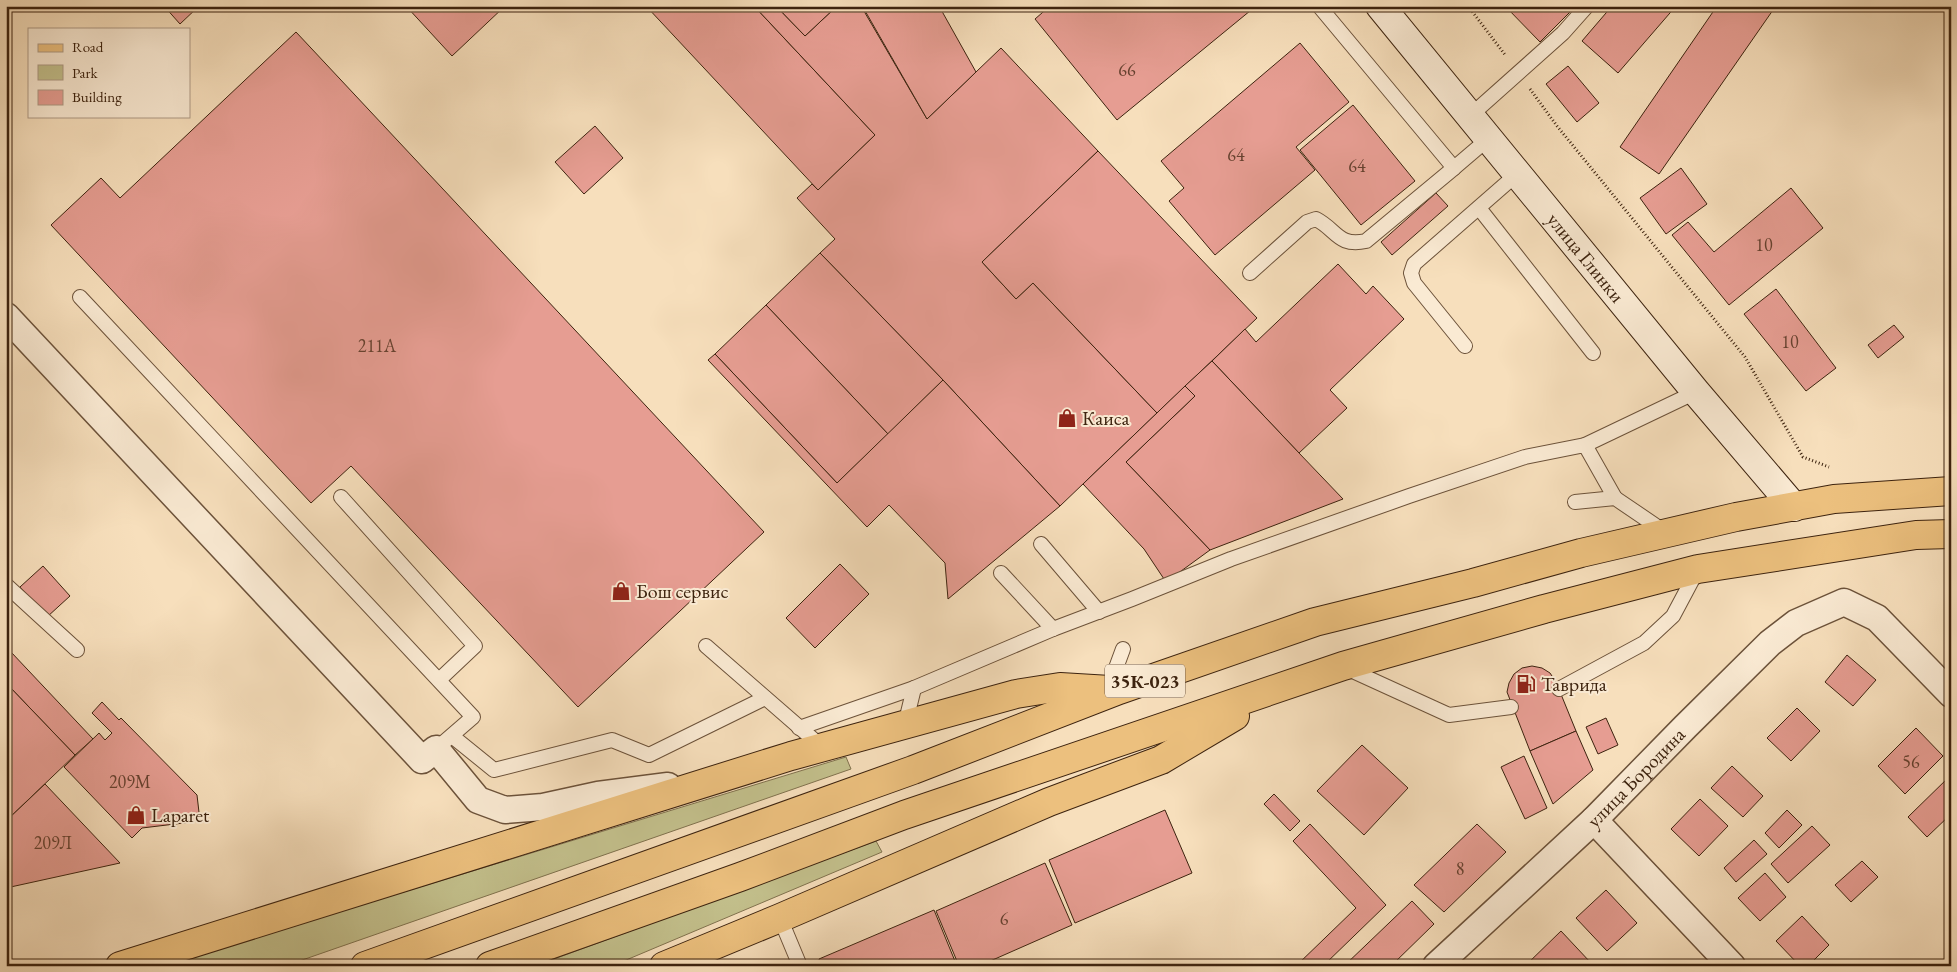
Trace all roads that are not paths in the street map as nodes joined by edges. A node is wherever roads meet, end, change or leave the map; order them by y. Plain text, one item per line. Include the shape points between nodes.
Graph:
1 (1319, 6) edge
2 (1380, 6) edge
3 (1587, 6) edge
4 (1470, 116) junction
5 (1488, 138) junction
6 (1454, 168) junction
7 (1517, 174) junction
8 (1479, 208) junction
9 (1250, 273) dead end
10 (80, 297) dead end
11 (6, 316) edge
12 (1465, 346) dead end
13 (1593, 353) dead end
14 (1696, 392) junction
15 (1585, 445) junction
16 (1951, 491) edge
17 (341, 497) dead end
18 (1615, 498) junction
19 (1575, 502) dead end
20 (1794, 507) junction
21 (1665, 532) junction
22 (1951, 534) edge
23 (1040, 544) dead end
24 (1698, 569) junction
25 (1001, 573) dead end
26 (6, 585) edge
27 (1099, 612) junction
28 (1053, 629) junction
29 (706, 646) dead end
30 (1123, 649) dead end
31 (77, 650) dead end
32 (1343, 666) junction
33 (439, 680) junction
34 (914, 688) junction
35 (1281, 688) junction
36 (1119, 690) junction
37 (1559, 690) dead end
38 (1951, 694) edge
39 (765, 698) junction
40 (1511, 707) dead end
41 (905, 725) junction
42 (799, 728) junction
43 (444, 742) junction
44 (822, 747) junction
45 (719, 777) junction
46 (1594, 820) junction
47 (780, 918) junction
48 (120, 966) edge
49 (365, 966) edge
50 (490, 966) edge
51 (664, 966) edge
52 (800, 966) edge
53 (1436, 966) edge
54 (1732, 966) edge

1 - 6 lane
2 - 4 main road, улица Глинки
3 - 4 lane via 1563,33
4 - 5 main road, улица Глинки
5 - 6 lane
5 - 7 main road, улица Глинки
6 - 9 lane via 1366,241 1344,241 1316,219 1307,222
7 - 8 lane
7 - 14 main road, улица Глинки
8 - 12 lane via 1414,264 1411,273 1414,283
8 - 13 lane
10 - 33 lane
11 - 43 street via 422,760
14 - 15 lane
14 - 20 main road, улица Глинки
15 - 18 lane
15 - 27 lane via 1525,457 1408,496 1231,559
16 - 20 main road, 35К-023 via 1834,499
17 - 33 lane via 475,646
18 - 19 lane
18 - 21 lane
20 - 21 main road, 35К-023
21 - 36 main road, 35К-023 via 1315,622
22 - 24 main road, 35К-023 via 1916,535
23 - 27 lane
24 - 32 main road, 35К-023
24 - 37 lane via 1673,616 1644,643
25 - 28 lane
26 - 31 lane
27 - 28 lane
28 - 34 lane
29 - 39 lane
30 - 36 lane via 1116,668
32 - 35 main road, 35К-023
32 - 40 lane via 1449,715
33 - 43 lane via 473,717
34 - 41 lane
34 - 42 lane
35 - 47 main road via 1161,760 1049,802
35 - 50 main road, 35К-023 via 904,815
36 - 41 main road via 1060,687 1016,694
36 - 49 main road, 35К-023 via 913,770
38 - 46 street, улица Бородина via 1877,618 1844,602 1796,624 1770,643
39 - 42 lane
39 - 43 lane via 649,755 612,740 494,770
41 - 44 main road
42 - 44 lane
43 - 45 street via 478,800 505,810 543,807 598,795
44 - 45 main road
45 - 48 main road
46 - 53 street, улица Бородина
46 - 54 street
47 - 51 main road
47 - 52 lane

